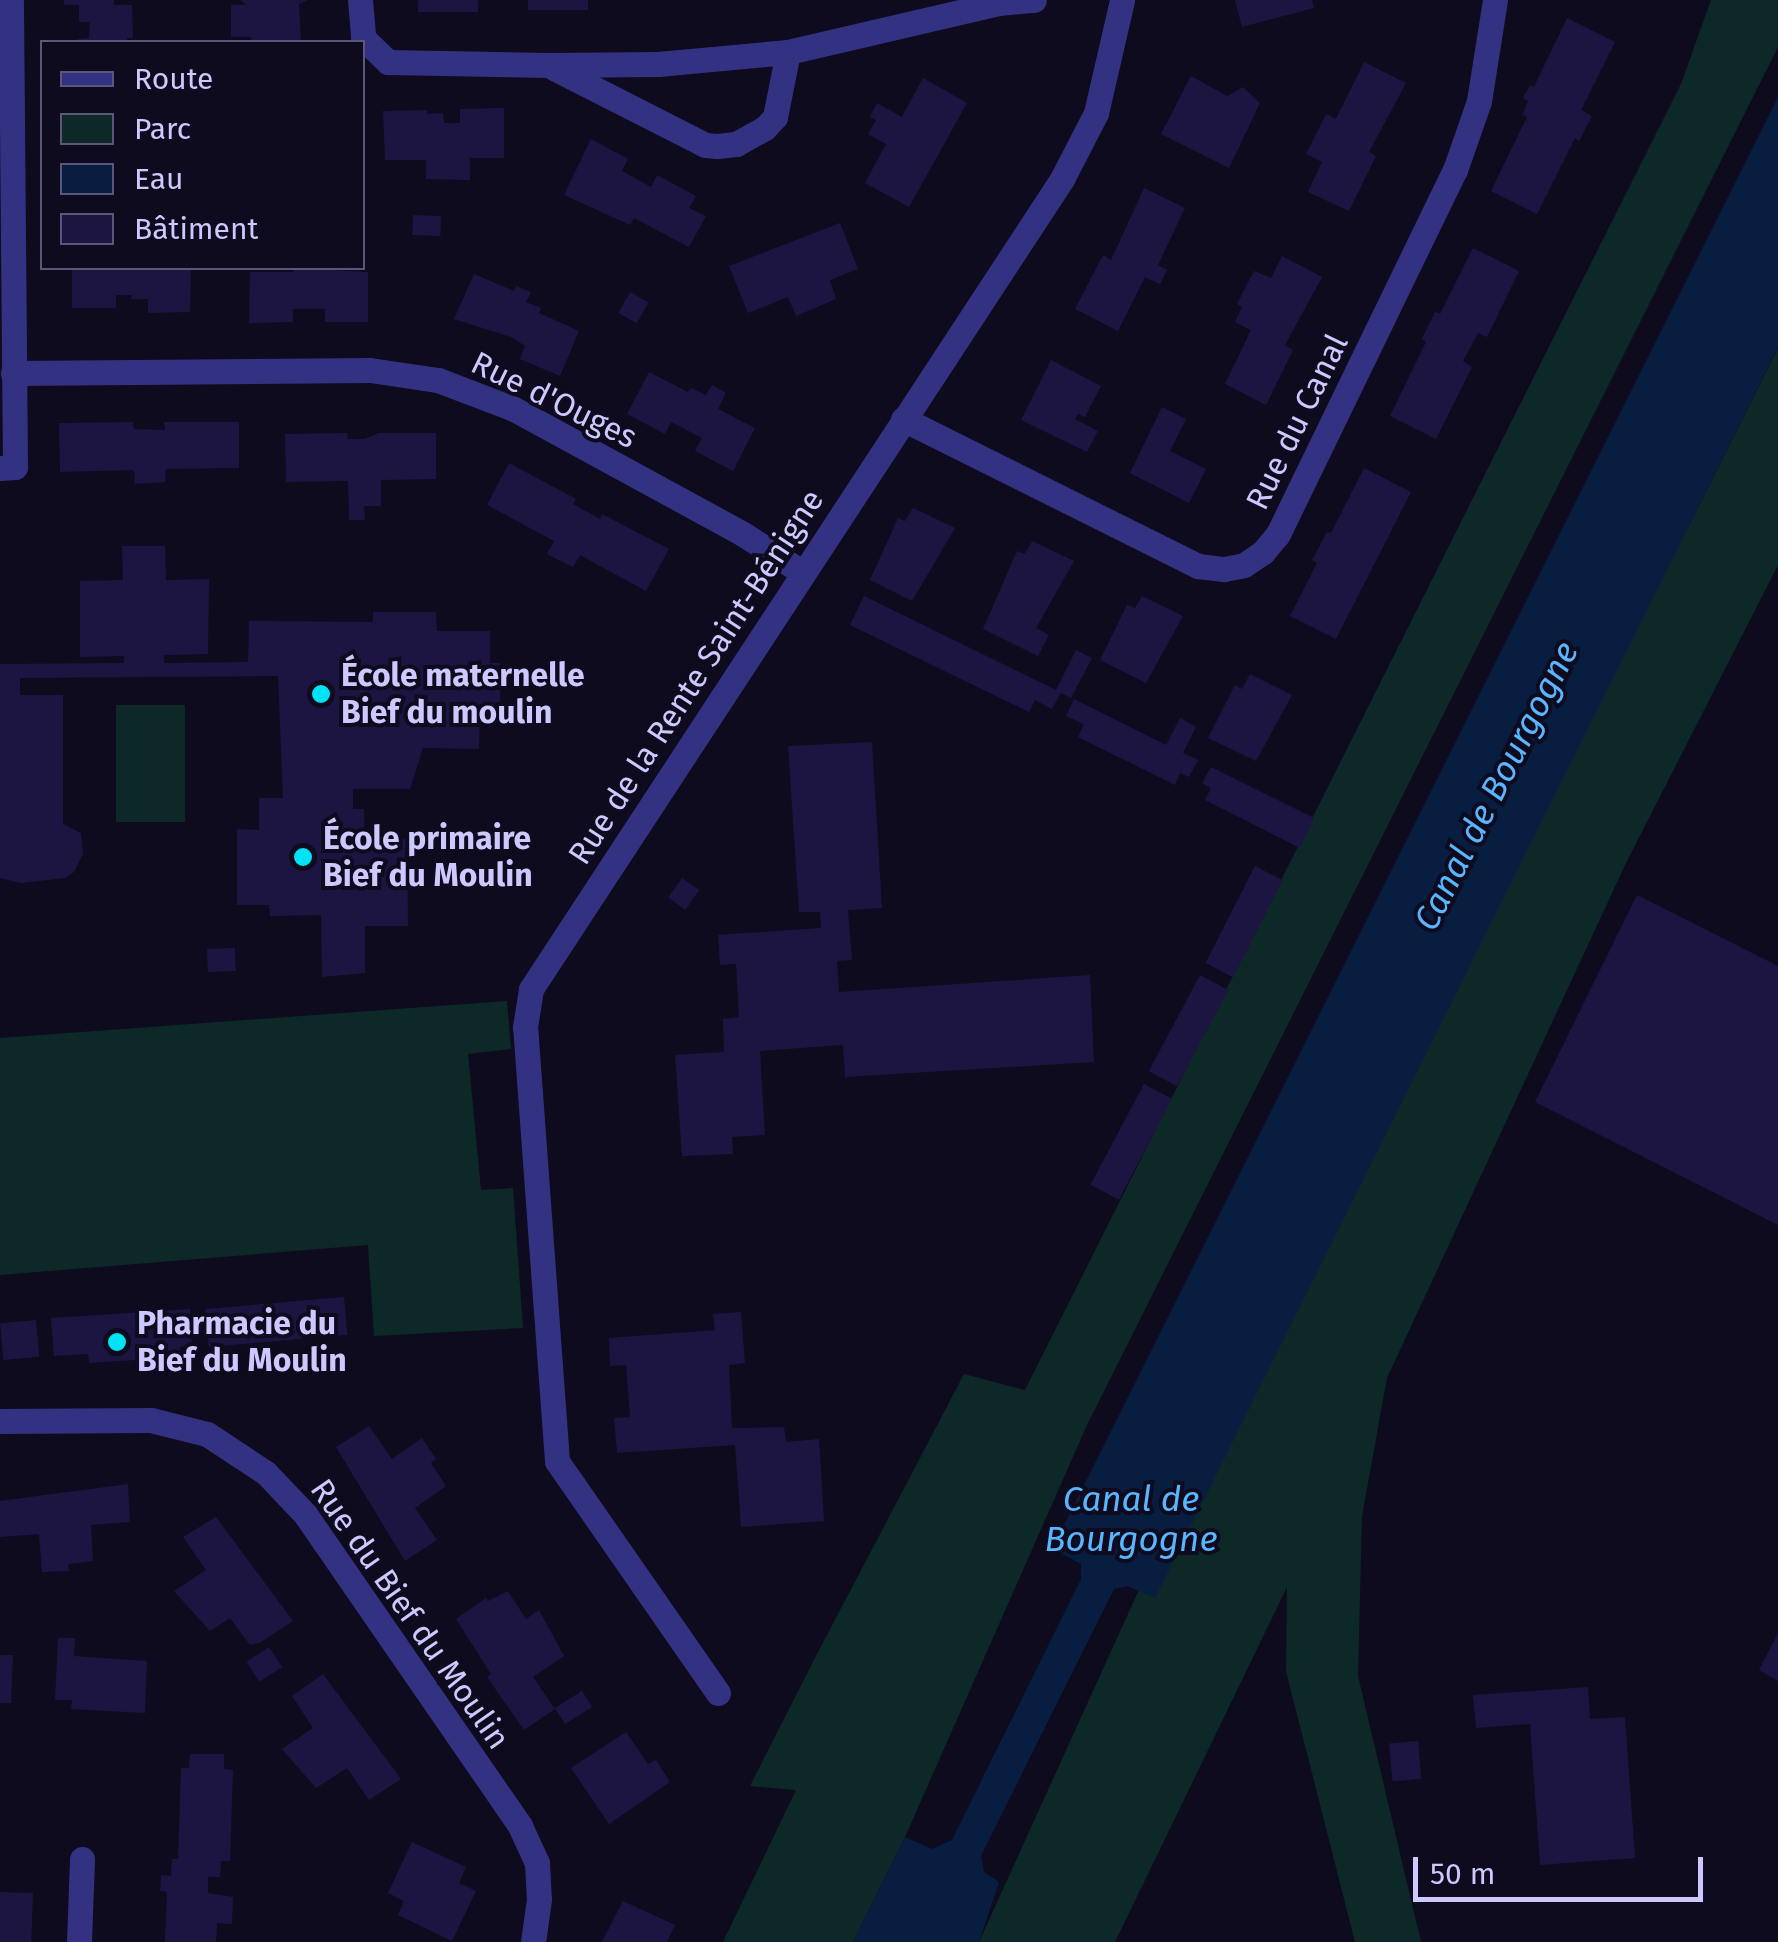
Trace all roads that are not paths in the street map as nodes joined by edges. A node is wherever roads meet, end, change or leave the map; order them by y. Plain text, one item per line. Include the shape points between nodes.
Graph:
1 (11, 0) edge
2 (360, 0) edge
3 (1034, 0) edge
4 (1122, 0) edge
5 (1496, 0) edge
6 (788, 52) junction
7 (548, 65) junction
8 (5, 90) edge
9 (13, 373) junction
10 (903, 420) junction
11 (0, 468) edge
12 (802, 572) junction
13 (0, 1421) edge
14 (718, 1693) dead end
15 (82, 1859) dead end
16 (79, 1942) edge
17 (534, 1942) edge

1 - 8 street
2 - 7 street via 363,38 388,62
3 - 6 street
4 - 10 street, Rue de la Rente Saint-Bénigne via 1109,68 1080,147
5 - 10 street, Rue du Canal via 1480,101 1455,170 1278,534 1263,552 1244,565 1198,566
6 - 7 street
6 - 7 street via 775,118 736,144 717,146
8 - 9 street
9 - 11 street via 15,467
9 - 12 street, Rue d'Ouges via 370,370 438,380 514,409
10 - 12 street, Rue de la Rente Saint-Bénigne
12 - 14 street, Rue de la Rente Saint-Bénigne via 531,989 525,1027 557,1462
13 - 17 street, Rue du Bief du Moulin via 151,1420 206,1434 266,1473 305,1514 520,1826 537,1863
15 - 16 street

